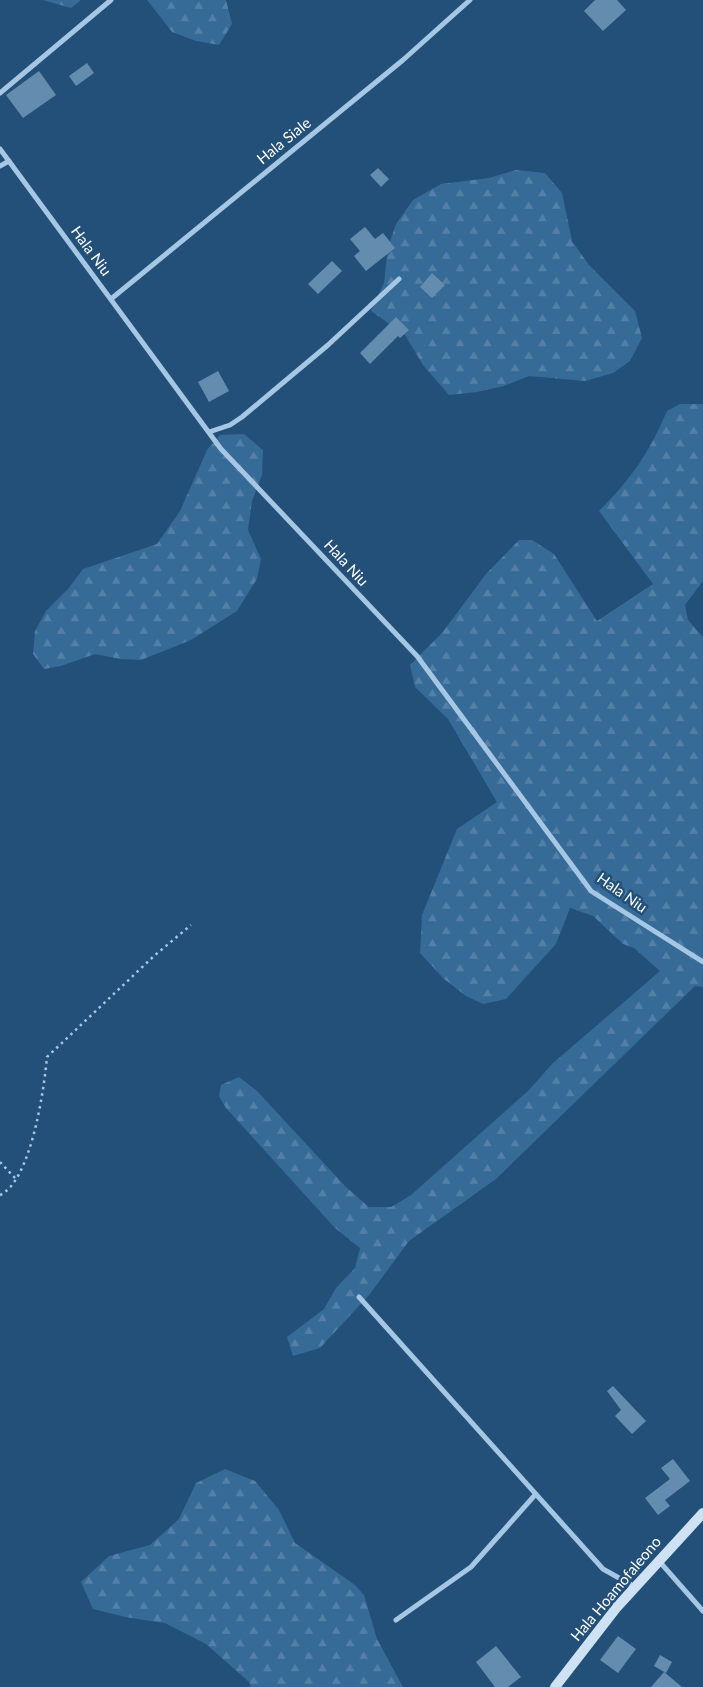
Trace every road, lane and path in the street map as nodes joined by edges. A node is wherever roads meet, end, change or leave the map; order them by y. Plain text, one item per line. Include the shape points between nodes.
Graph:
1 (112, 0) edge
2 (470, 0) edge
3 (0, 93) edge
4 (0, 148) edge
5 (9, 160) junction
6 (0, 166) edge
7 (399, 279) dead end
8 (111, 299) junction
9 (209, 432) junction
10 (191, 925) dead end
11 (703, 962) edge
12 (0, 1162) edge
13 (15, 1178) junction
14 (0, 1195) edge
15 (359, 1297) dead end
16 (535, 1495) junction
17 (703, 1513) edge
18 (658, 1561) junction
19 (635, 1587) junction
20 (703, 1611) edge
21 (396, 1620) dead end
22 (555, 1687) edge

1 - 3 street
2 - 8 street, Hala Siale via 403,60
4 - 5 street, Hala Niu
5 - 6 street
5 - 8 street, Hala Niu
7 - 9 street via 328,345 242,416 230,425
8 - 9 street, Hala Niu
9 - 11 street, Hala Niu via 221,449 417,656 591,890
10 - 13 path via 47,1057 42,1100 24,1164
12 - 13 path
13 - 14 path via 8,1192
15 - 16 street
16 - 19 street via 604,1569
16 - 21 street via 471,1567
17 - 18 street, Hala Hoamofaleono
18 - 19 street, Hala Hoamofaleono
18 - 20 street
19 - 22 street, Hala Hoamofaleono

